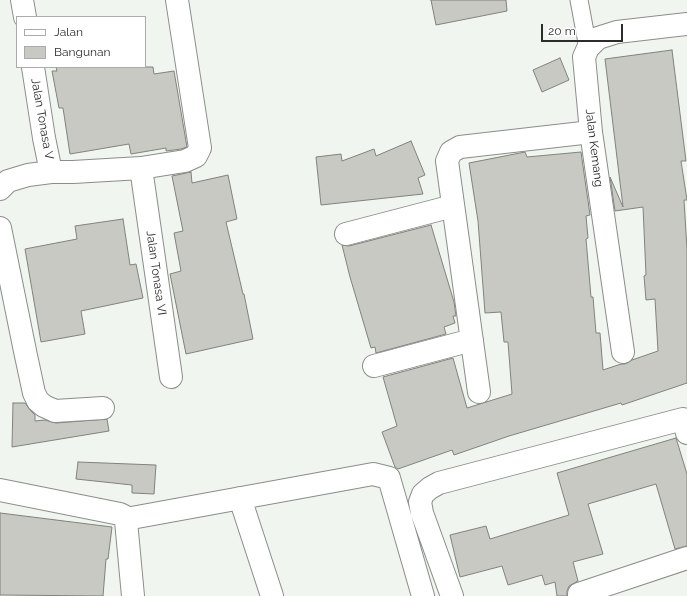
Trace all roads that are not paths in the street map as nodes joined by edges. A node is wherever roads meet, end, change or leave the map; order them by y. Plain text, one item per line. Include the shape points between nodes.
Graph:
1 (22, 0) edge
2 (177, 0) edge
3 (579, 0) edge
4 (25, 16) edge
5 (687, 24) edge
6 (588, 48) junction
7 (33, 68) edge
8 (591, 132) junction
9 (141, 168) junction
10 (51, 172) junction
11 (0, 188) edge
12 (453, 206) junction
13 (0, 228) edge
14 (346, 234) dead end
15 (472, 340) junction
16 (623, 352) dead end
17 (374, 366) dead end
18 (170, 377) dead end
19 (479, 392) dead end
20 (103, 408) dead end
21 (686, 424) edge
22 (0, 490) edge
23 (240, 498) junction
24 (126, 519) junction
25 (687, 558) edge
26 (576, 595) edge
27 (133, 596) edge
28 (272, 596) edge
29 (423, 596) edge
30 (452, 596) edge

1 - 4 street
2 - 9 street via 200,148 196,156 185,162
3 - 6 lane
5 - 6 street via 617,32 598,38
6 - 8 street, Jalan Kemang via 584,57
7 - 10 street, Jalan Tonasa V
8 - 12 street via 460,147 451,152 447,161
8 - 16 street, Jalan Kemang
9 - 10 street
9 - 18 street, Jalan Tonasa VI
10 - 11 street via 8,181
12 - 14 street
12 - 15 street
13 - 20 street via 34,393 38,401 55,411
15 - 17 street
15 - 19 street
21 - 30 street via 439,483 430,488 423,494 420,502 422,513
22 - 24 street via 120,514
23 - 24 street
23 - 28 street
23 - 29 street via 372,474 389,478
24 - 27 street
25 - 26 street

